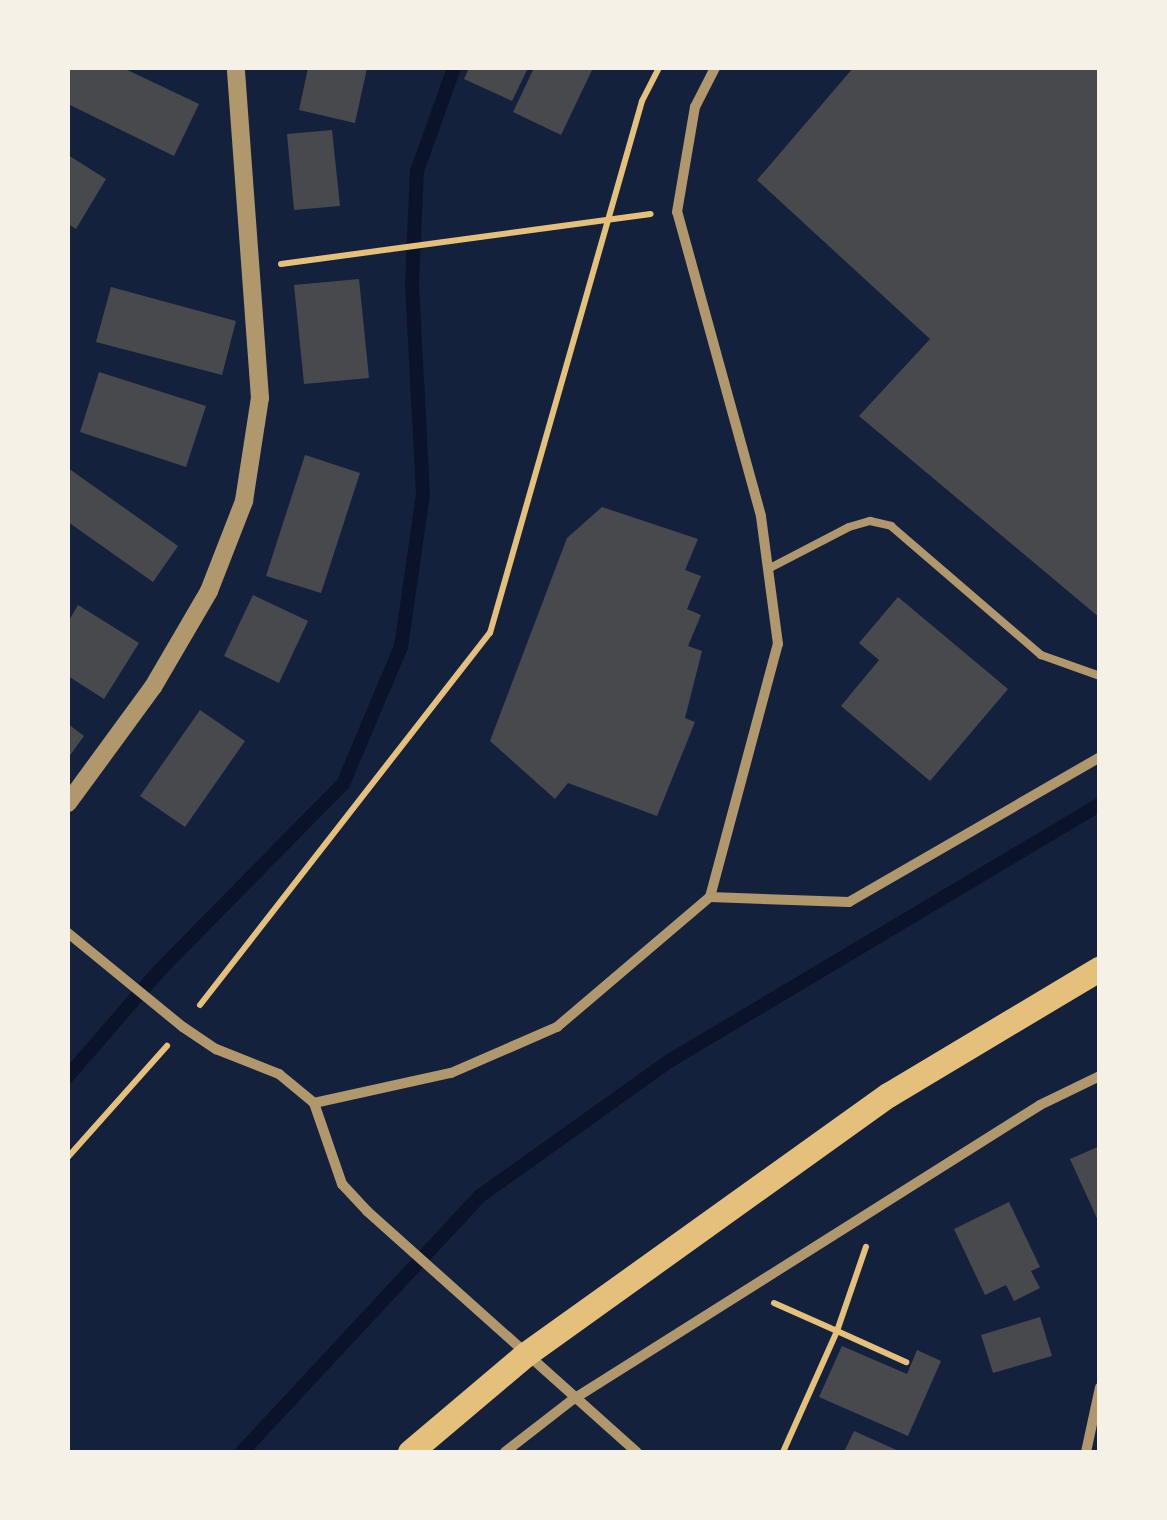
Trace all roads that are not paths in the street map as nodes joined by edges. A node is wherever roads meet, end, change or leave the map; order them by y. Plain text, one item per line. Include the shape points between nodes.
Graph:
1 (236, 68) edge
2 (715, 68) edge
3 (768, 569) junction
4 (1100, 676) edge
5 (1100, 757) edge
6 (68, 803) edge
7 (710, 897) junction
8 (68, 933) edge
9 (1100, 968) edge
10 (1100, 1076) edge
11 (314, 1103) junction
12 (526, 1354) junction
13 (1100, 1387) edge
14 (572, 1400) junction
15 (410, 1452) edge
16 (505, 1452) edge
17 (637, 1452) edge
18 (1086, 1452) edge

1 - 6 street via 260,398 244,501 210,591 153,687
2 - 3 street via 694,108 676,212 761,516
3 - 4 lane via 849,526 891,526 1041,654
3 - 7 street via 778,644
5 - 7 street via 849,902
7 - 11 street via 557,1026 451,1073
8 - 11 street via 183,1027 216,1049 280,1074
9 - 12 main road via 888,1094
10 - 14 street via 1040,1105
11 - 12 street via 342,1184
12 - 14 street
12 - 15 main road
13 - 18 street
14 - 16 street
14 - 17 street

